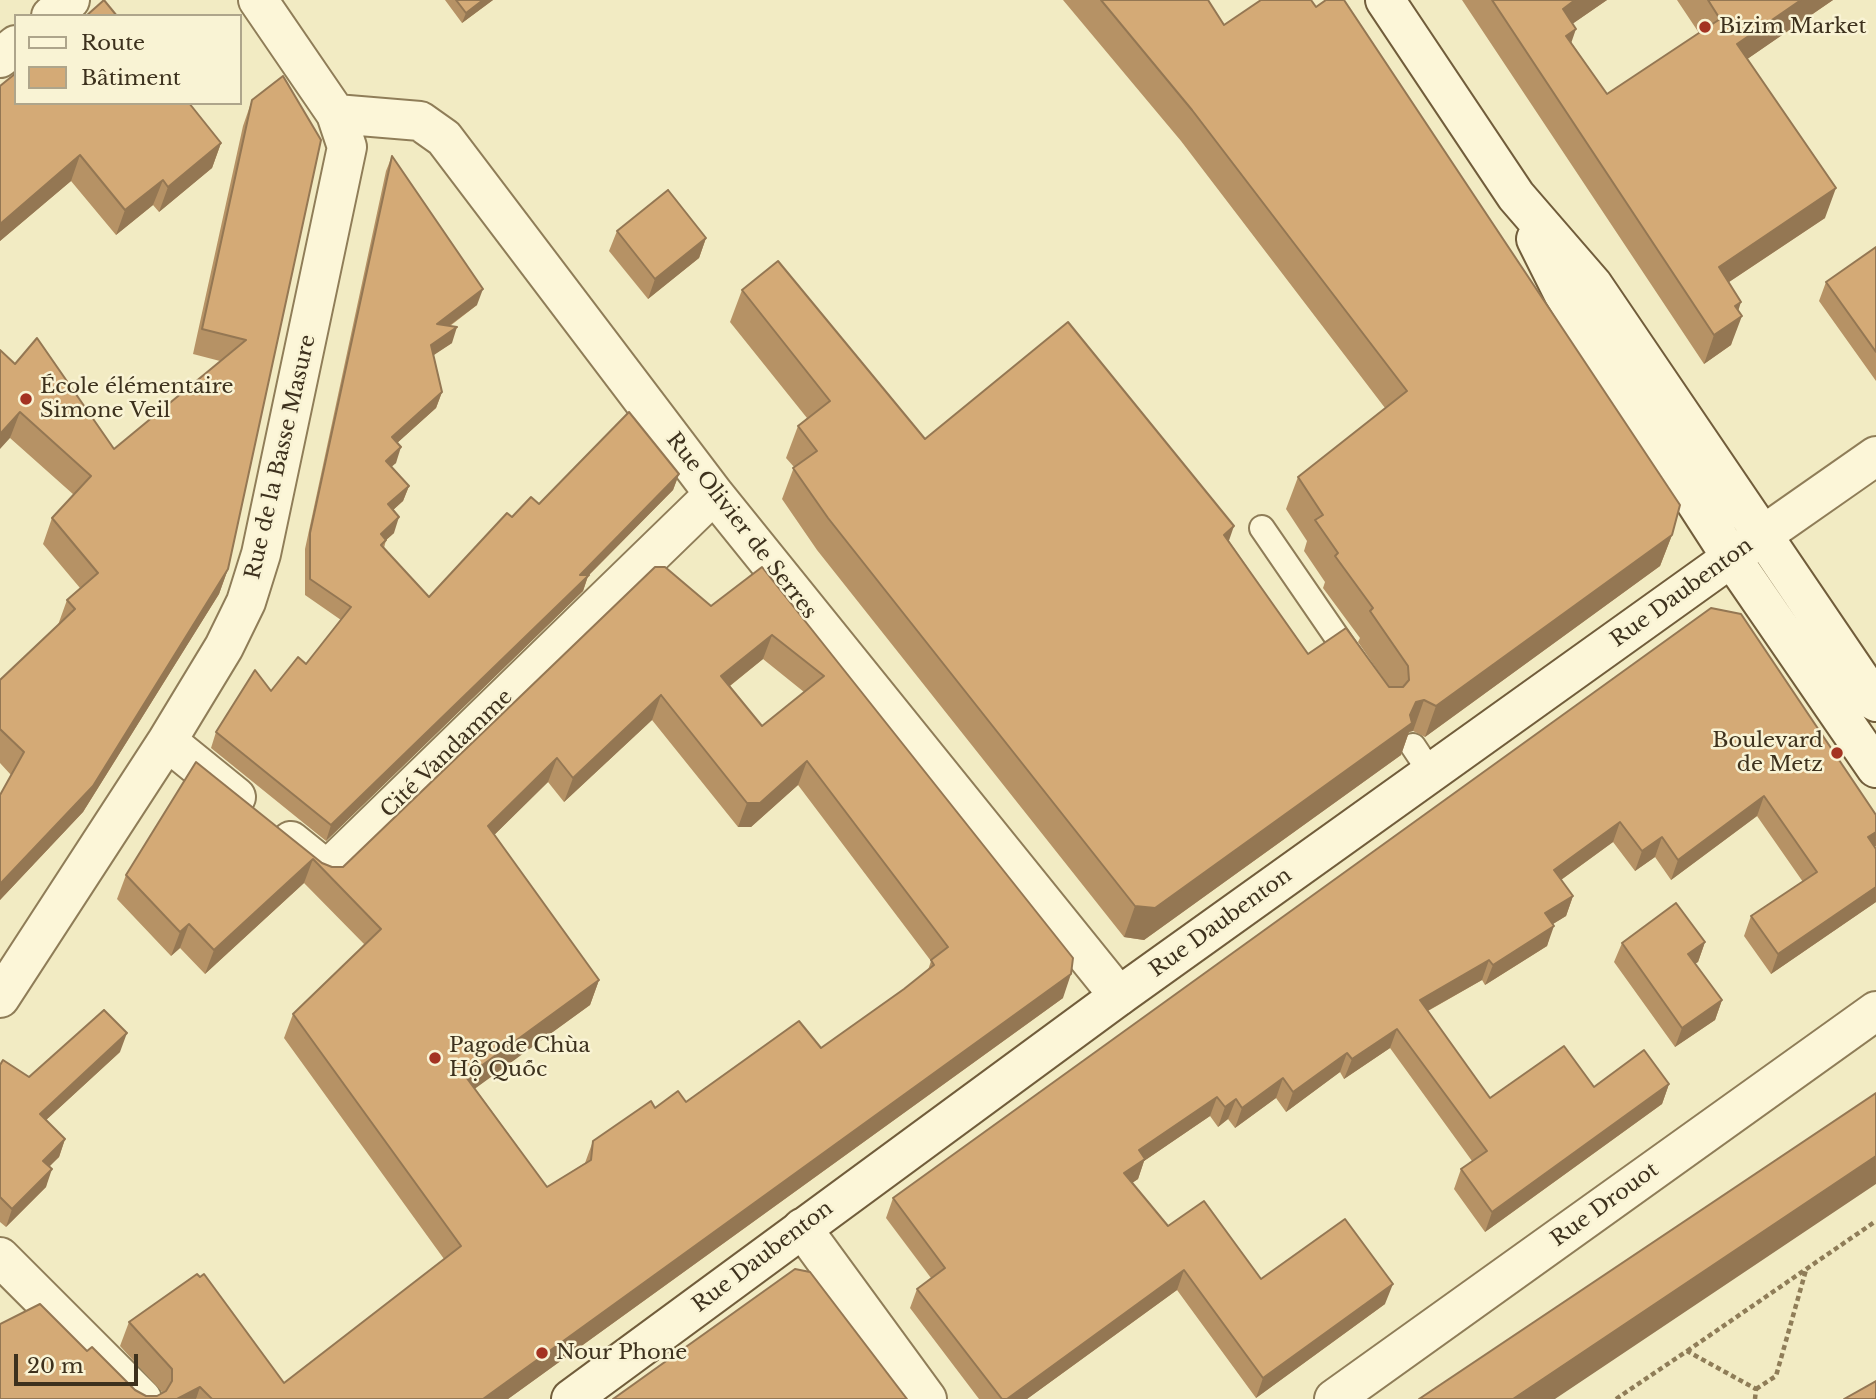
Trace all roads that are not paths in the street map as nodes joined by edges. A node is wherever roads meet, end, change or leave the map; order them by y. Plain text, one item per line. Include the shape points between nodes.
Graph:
1 (28, 0) edge
2 (70, 0) edge
3 (258, 0) edge
4 (1385, 0) edge
5 (41, 14) edge
6 (53, 14) edge
7 (14, 47) edge
8 (0, 58) edge
9 (336, 114) junction
10 (1516, 196) junction
11 (1876, 456) edge
12 (714, 495) junction
13 (1262, 528) dead end
14 (1763, 535) junction
15 (1731, 557) junction
16 (1368, 683) edge
17 (1876, 702) edge
18 (167, 741) junction
19 (1876, 768) edge
20 (1119, 996) junction
21 (0, 998) edge
22 (1876, 1011) edge
23 (802, 1228) junction
24 (0, 1257) edge
25 (142, 1399) edge
26 (572, 1399) edge
27 (926, 1399) edge
28 (1334, 1399) edge

1 - 5 street
2 - 6 street
3 - 9 street, Rue de la Basse Masure
4 - 10 street
7 - 8 street
9 - 12 street, Rue Olivier de Serres via 420,121 444,138
9 - 18 street, Rue de la Basse Masure via 344,132 346,159 261,554 236,623
10 - 14 street via 1593,285
10 - 15 street via 1563,293
11 - 14 street, Rue Daubenton
12 - 18 street, Cité Vandamme via 327,870
12 - 20 street, Rue Olivier de Serres
13 - 16 lane
14 - 15 street, Rue Daubenton
14 - 17 street
15 - 19 street
15 - 20 street, Rue Daubenton via 1422,760
18 - 21 street, Rue de la Basse Masure
20 - 23 street, Rue Daubenton
22 - 28 street, Rue Drouot
23 - 26 street, Rue Daubenton
23 - 27 street
24 - 25 street

